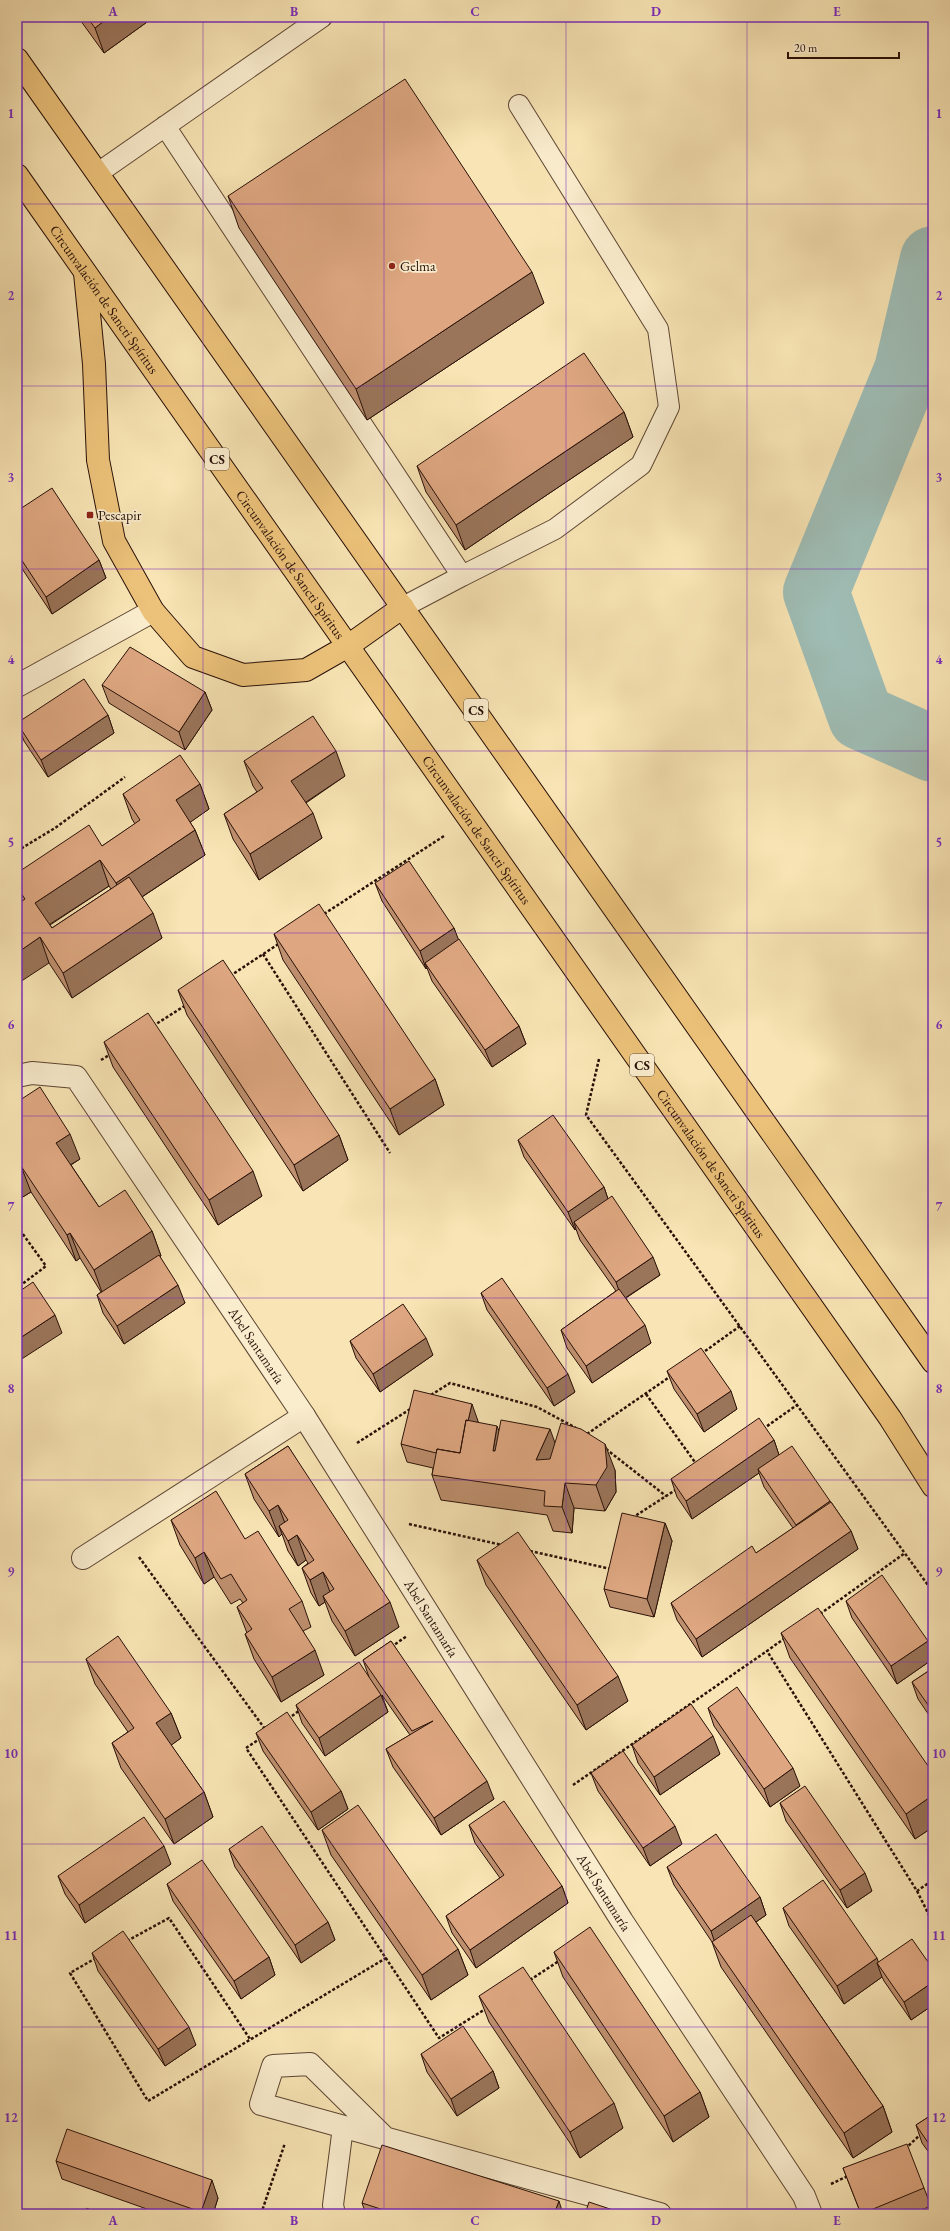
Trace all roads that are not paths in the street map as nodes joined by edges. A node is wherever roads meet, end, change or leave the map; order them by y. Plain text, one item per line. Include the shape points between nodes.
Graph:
1 (322, 17) edge
2 (17, 59) edge
3 (519, 105) dead end
4 (165, 126) junction
5 (98, 173) junction
6 (19, 181) edge
7 (85, 272) junction
8 (462, 576) junction
9 (403, 607) junction
10 (153, 611) junction
11 (348, 646) junction
12 (17, 686) edge
13 (17, 1076) edge
14 (933, 1362) edge
15 (304, 1416) junction
16 (933, 1486) edge
17 (83, 1558) dead end
18 (343, 2127) junction
19 (387, 2140) junction
20 (808, 2205) edge
21 (335, 2214) edge
22 (660, 2214) edge

1 - 4 lane
2 - 5 highway, CS
3 - 8 lane via 658,329 669,407 641,465 555,528
4 - 5 lane
4 - 8 lane
5 - 9 highway, CS
6 - 7 highway, Circunvalación de Sancti Spíritus / CS
7 - 10 highway via 94,364 98,460 114,541
7 - 11 highway, Circunvalación de Sancti Spíritus / CS
8 - 9 lane
9 - 11 highway
9 - 14 highway, CS
10 - 11 highway via 193,657 243,675 306,670
10 - 12 street
11 - 16 highway, Circunvalación de Sancti Spíritus / CS via 890,1418
13 - 15 street, Abel Santamaría via 32,1073 76,1077
15 - 17 street
15 - 20 street, Abel Santamaría via 622,1921
18 - 19 street
18 - 19 street via 261,2104 273,2066 310,2064
18 - 21 lane via 333,2206
19 - 22 street

